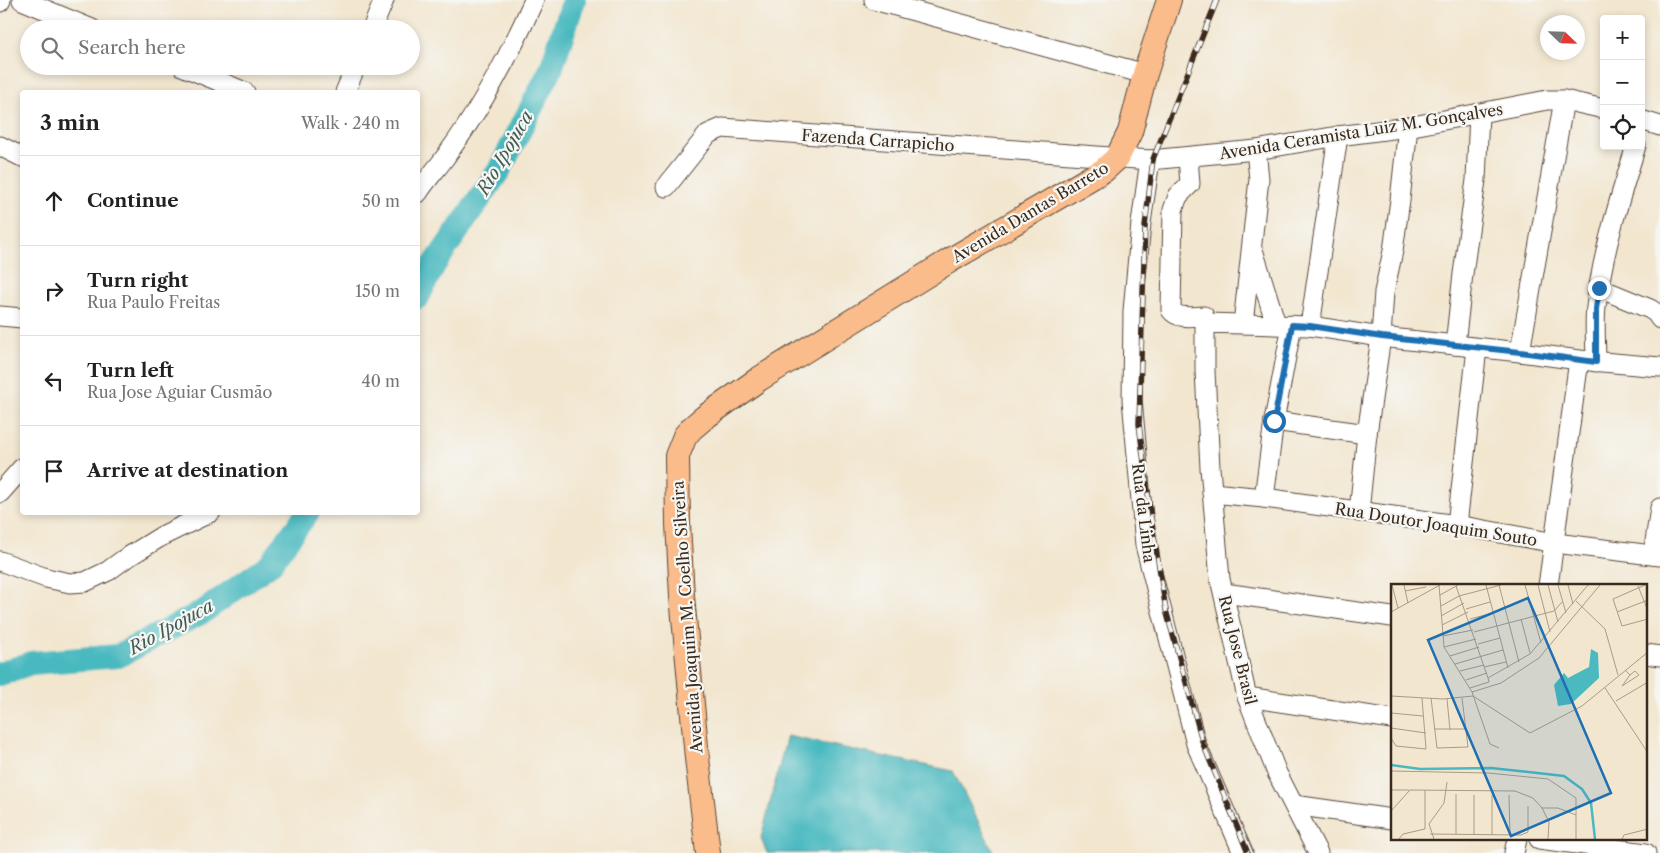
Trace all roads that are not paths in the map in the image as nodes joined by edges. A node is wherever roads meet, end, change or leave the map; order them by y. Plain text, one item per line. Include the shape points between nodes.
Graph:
1 (22, 0) edge
2 (384, 0) edge
3 (534, 0) edge
4 (874, 0) edge
5 (1169, 0) edge
6 (903, 4) edge
7 (70, 20) edge
8 (376, 20) edge
9 (1145, 74) junction
10 (204, 75) edge
11 (352, 75) edge
12 (240, 90) edge
13 (346, 90) edge
14 (1564, 100) junction
15 (1600, 108) edge
16 (1479, 114) junction
17 (1408, 127) junction
18 (1338, 136) junction
19 (0, 146) edge
20 (1256, 150) junction
21 (1635, 150) edge
22 (20, 156) edge
23 (1188, 157) junction
24 (1117, 158) junction
25 (1150, 160) junction
26 (666, 187) dead end
27 (420, 190) edge
28 (1252, 248) junction
29 (1599, 288) junction
30 (0, 316) edge
31 (20, 318) edge
32 (1660, 319) edge
33 (1205, 323) junction
34 (1243, 324) junction
35 (1293, 325) junction
36 (827, 337) joint
37 (1382, 337) junction
38 (1455, 345) junction
39 (1477, 348) junction
40 (1520, 352) junction
41 (1587, 361) junction
42 (1660, 367) edge
43 (1274, 421) junction
44 (1368, 434) junction
45 (20, 470) edge
46 (0, 493) edge
47 (1212, 493) junction
48 (1264, 498) junction
49 (1660, 508) edge
50 (1359, 512) junction
51 (205, 515) edge
52 (1457, 525) junction
53 (1555, 543) junction
54 (1657, 556) edge
55 (0, 561) edge
56 (1548, 584) edge
57 (1224, 593) junction
58 (1391, 617) edge
59 (1247, 697) junction
60 (1391, 719) edge
61 (1294, 805) junction
62 (1391, 819) edge
63 (1517, 840) edge
64 (1545, 840) edge
65 (1610, 850) edge
66 (708, 853) edge
67 (1242, 853) edge
68 (1318, 853) edge
69 (1514, 853) edge
70 (1646, 853) edge

1 - 7 street
2 - 8 street
3 - 27 street via 492,85 446,157
4 - 6 street
5 - 9 main road, Avenida Dantas Barreto
6 - 9 street
9 - 24 main road, Avenida Dantas Barreto via 1130,132
10 - 12 street
11 - 13 street
14 - 15 street, Avenida Ceramista Luiz M. Gonçalves
14 - 16 street, Avenida Ceramista Luiz M. Gonçalves via 1547,100
14 - 40 street
16 - 17 street, Avenida Ceramista Luiz M. Gonçalves
16 - 38 street via 1476,180
17 - 18 street, Avenida Ceramista Luiz M. Gonçalves
17 - 37 street via 1393,251 1384,292
18 - 20 street, Avenida Ceramista Luiz M. Gonçalves
18 - 35 street
19 - 22 street
20 - 23 street, Avenida Ceramista Luiz M. Gonçalves
20 - 28 street via 1259,179
21 - 29 street via 1615,215
23 - 25 street, Avenida Ceramista Luiz M. Gonçalves
23 - 33 street via 1190,184 1178,196 1173,210 1171,310 1180,316 1204,316
24 - 25 street, Avenida Ceramista Luiz M. Gonçalves
24 - 26 street, Fazenda Carrapicho via 722,128 708,134
24 - 36 main road, Avenida Dantas Barreto via 1090,179 948,261
25 - 67 street, Rua da Linha via 1133,321 1132,399 1145,545 1196,744
28 - 34 street
28 - 35 street
29 - 32 street via 1650,309
29 - 41 street
30 - 31 street
33 - 34 street
33 - 47 street, Rua Jose Brasil
34 - 35 street
35 - 37 street
35 - 43 street
36 - 66 main road, Avenida Joaquim M. Coelho Silveira via 705,417 685,436 677,456 682,596
37 - 38 street
37 - 44 street
38 - 39 street
39 - 40 street
39 - 52 street
40 - 41 street
41 - 42 street
41 - 53 street
43 - 44 street
43 - 48 street
44 - 50 street
45 - 46 street
47 - 48 street, Rua Doutor Joaquim Souto
47 - 57 street, Rua Jose Brasil
48 - 50 street, Rua Doutor Joaquim Souto
49 - 54 street
50 - 52 street, Rua Doutor Joaquim Souto
51 - 55 street via 162,536 108,572 85,582 70,583 46,578
52 - 53 street, Rua Doutor Joaquim Souto
53 - 54 street, Rua Doutor Joaquim Souto
53 - 56 street
57 - 58 street
57 - 59 street, Rua Jose Brasil
59 - 60 street
59 - 61 street, Rua Jose Brasil via 1277,773
61 - 62 street
61 - 68 street, Rua Jose Brasil
63 - 69 street
64 - 65 street
65 - 70 street

